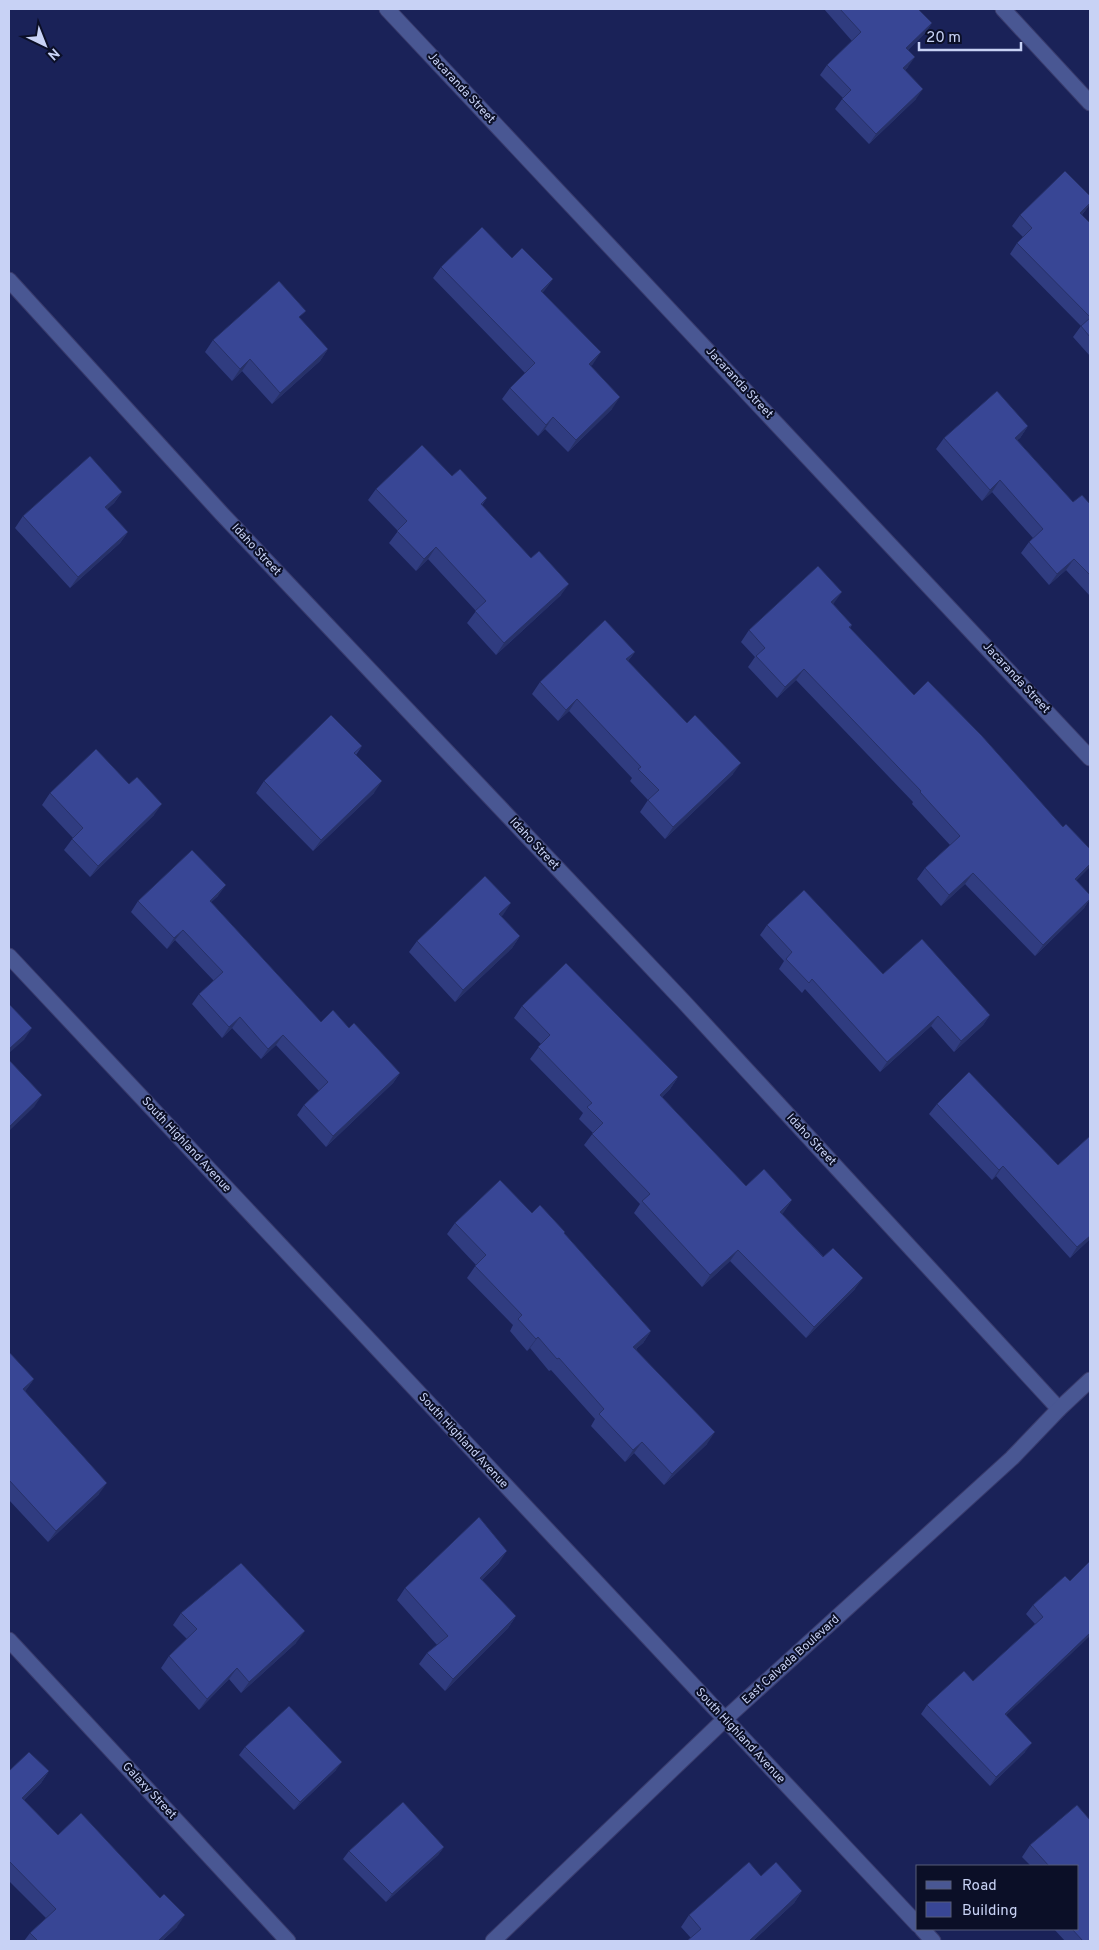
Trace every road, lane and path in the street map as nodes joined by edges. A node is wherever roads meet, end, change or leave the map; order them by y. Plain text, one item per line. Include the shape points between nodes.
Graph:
1 (387, 9) edge
2 (1003, 9) edge
3 (1090, 103) edge
4 (9, 280) edge
5 (1090, 758) edge
6 (9, 956) edge
7 (1090, 1380) edge
8 (1059, 1409) junction
9 (9, 1640) edge
10 (724, 1720) junction
11 (916, 1923) edge
12 (923, 1930) edge
13 (288, 1941) edge
14 (493, 1941) edge
15 (934, 1941) edge

1 - 5 street, Jacaranda Street
2 - 3 street
4 - 8 street, Idaho Street via 216,507 677,995
6 - 10 street, South Highland Avenue
7 - 8 street, East Calvada Boulevard
8 - 10 street, East Calvada Boulevard via 1012,1458
9 - 13 street, Galaxy Street
10 - 11 street, South Highland Avenue
10 - 14 street, East Calvada Boulevard
12 - 15 street

